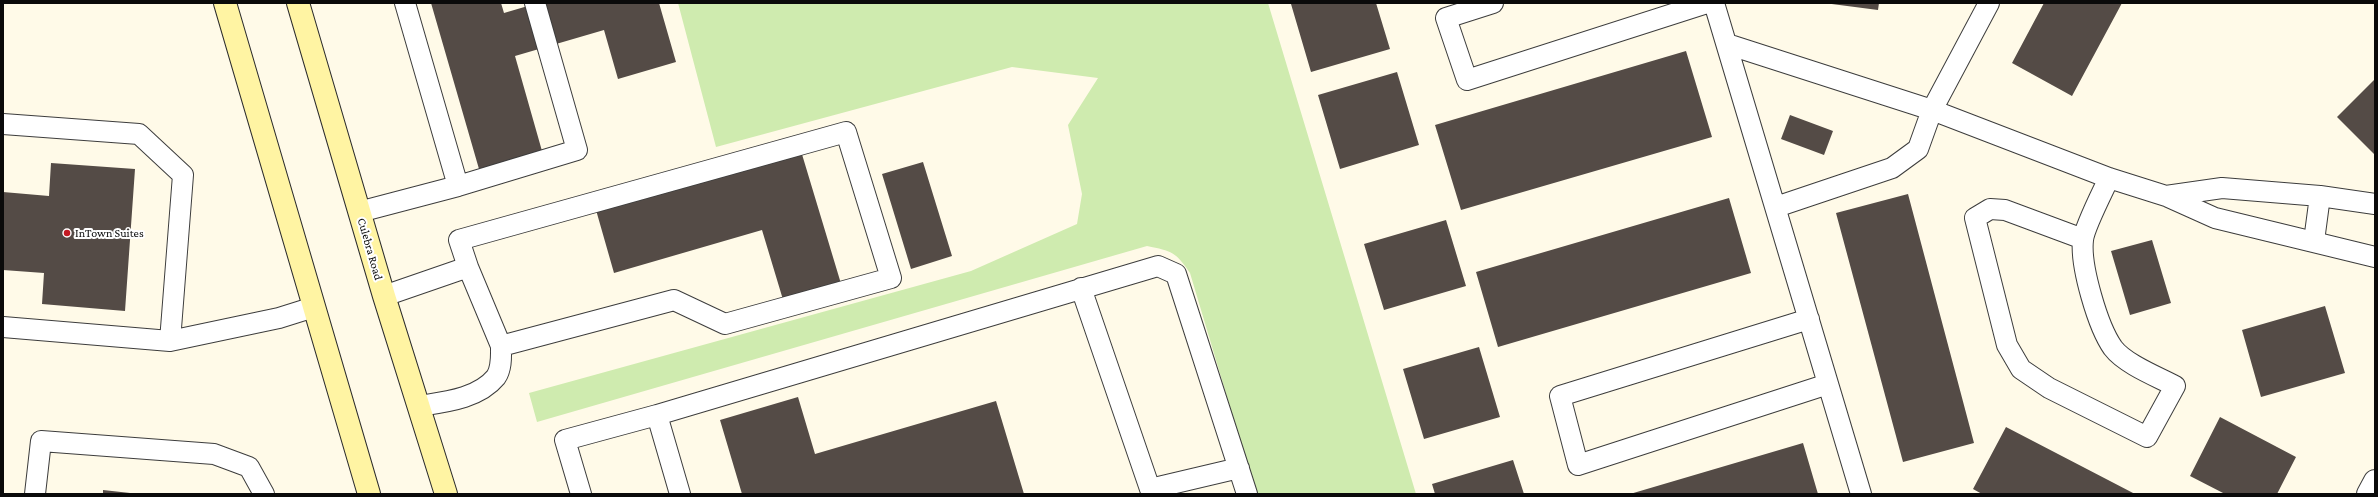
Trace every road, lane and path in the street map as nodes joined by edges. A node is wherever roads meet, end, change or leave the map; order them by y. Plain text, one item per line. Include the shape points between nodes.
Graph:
1 (225, 3) edge
2 (298, 3) edge
3 (405, 3) edge
4 (535, 3) edge
5 (1493, 3) edge
6 (1707, 3) edge
7 (1714, 3) edge
8 (1990, 3) edge
9 (1727, 44) junction
10 (1932, 110) junction
11 (3, 124) edge
12 (2109, 178) junction
13 (458, 186) junction
14 (2166, 196) junction
15 (2320, 196) junction
16 (2375, 204) edge
17 (1776, 207) junction
18 (359, 212) junction
19 (2083, 239) junction
20 (2314, 241) junction
21 (2375, 257) edge
22 (468, 267) junction
23 (1081, 288) junction
24 (384, 296) junction
25 (314, 307) junction
26 (1809, 319) junction
27 (3, 327) edge
28 (170, 341) junction
29 (501, 346) junction
30 (1828, 384) junction
31 (419, 406) junction
32 (657, 415) junction
33 (1239, 468) junction
34 (2375, 481) edge
35 (1150, 492) edge
36 (36, 494) edge
37 (264, 494) edge
38 (369, 494) edge
39 (446, 494) edge
40 (581, 494) edge
41 (680, 494) edge
42 (1247, 494) edge
43 (1861, 494) edge
44 (2368, 494) edge

1 - 25 main road
2 - 18 main road, Culebra Road
3 - 13 lane
4 - 13 lane via 578,150
5 - 6 lane via 1446,18 1467,80
7 - 9 lane
8 - 10 lane
9 - 10 lane
9 - 17 lane
10 - 12 lane
10 - 17 lane via 1918,149 1892,168
11 - 28 lane via 139,134 183,175
12 - 14 lane
12 - 19 lane
13 - 18 lane
14 - 15 lane via 2222,188
14 - 20 lane via 2215,218
15 - 16 lane
15 - 20 lane
17 - 26 lane
18 - 24 main road, Culebra Road
19 - 19 lane via 2086,280 2113,349 2136,366 2176,386 2147,437 2049,388 2021,369 2007,345 1975,218 1990,210 2005,210
20 - 21 lane
22 - 24 lane
22 - 29 lane
22 - 29 lane via 459,240 846,132 891,278 725,324 674,300
23 - 32 lane
23 - 33 lane via 1158,266 1176,274
23 - 35 lane
24 - 31 main road, Culebra Road
25 - 28 lane via 279,318
25 - 38 main road
26 - 30 lane
26 - 30 lane via 1560,396 1578,465
27 - 28 lane
29 - 31 lane via 501,364 496,376 486,385 472,394 453,400
30 - 43 lane
31 - 39 main road, Culebra Road
32 - 40 lane via 565,440
32 - 41 lane
33 - 35 lane
33 - 42 lane
34 - 44 street
36 - 37 lane via 41,441 214,454 249,467

